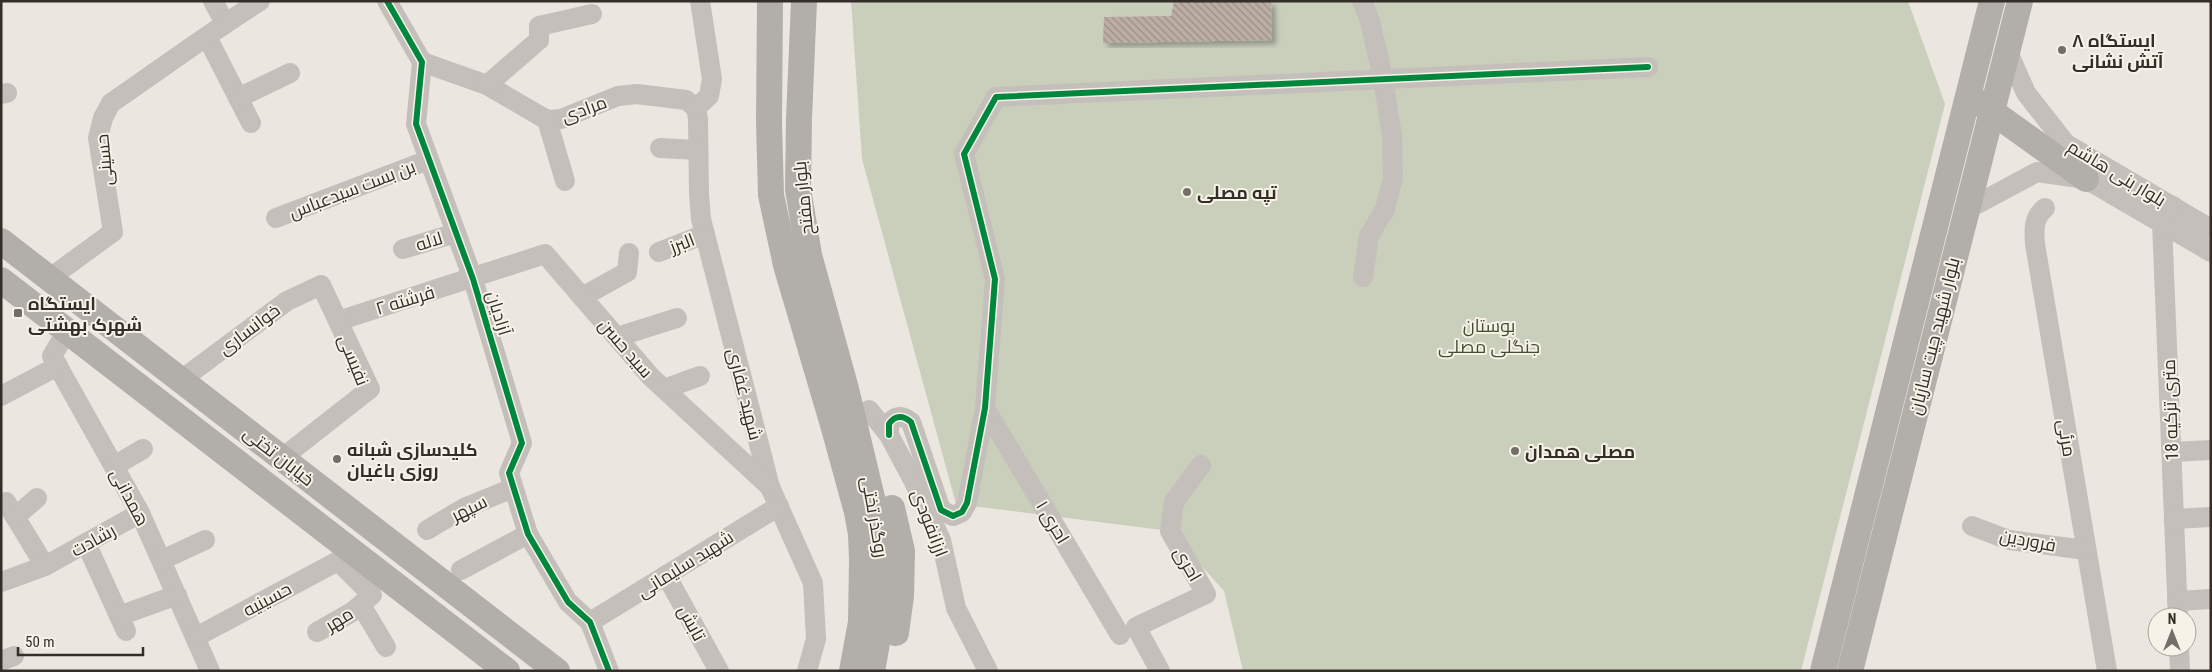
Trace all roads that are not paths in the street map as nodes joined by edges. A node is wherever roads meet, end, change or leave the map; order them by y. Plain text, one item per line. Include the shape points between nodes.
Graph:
1 (213, 1) edge
2 (260, 1) edge
3 (700, 1) edge
4 (770, 1) edge
5 (804, 1) edge
6 (1362, 1) edge
7 (1992, 1) edge
8 (2020, 1) edge
9 (392, 3) edge
10 (592, 14) dead end
11 (225, 23) junction
12 (208, 37) junction
13 (2008, 52) junction
14 (422, 62) junction
15 (1648, 67) dead end
16 (290, 73) dead end
17 (1383, 79) junction
18 (487, 85) junction
19 (1969, 96) junction
20 (238, 98) junction
21 (696, 108) junction
22 (1992, 112) junction
23 (547, 120) junction
24 (251, 123) dead end
25 (660, 148) dead end
26 (698, 150) junction
27 (428, 160) junction
28 (2086, 179) junction
29 (565, 181) dead end
30 (2045, 208) dead end
31 (1966, 210) junction
32 (2168, 215) junction
33 (276, 218) dead end
34 (2211, 229) edge
35 (456, 233) junction
36 (705, 234) junction
37 (1, 241) edge
38 (403, 250) dead end
39 (659, 252) dead end
40 (2211, 252) edge
41 (629, 253) dead end
42 (1363, 277) dead end
43 (50, 278) junction
44 (473, 279) junction
45 (4, 285) edge
46 (321, 286) joint
47 (582, 297) junction
48 (677, 318) dead end
49 (338, 321) junction
50 (67, 331) junction
51 (617, 337) junction
52 (58, 366) junction
53 (819, 375) junction
54 (700, 376) dead end
55 (181, 380) junction
56 (664, 389) junction
57 (1, 396) edge
58 (985, 408) junction
59 (853, 421) junction
60 (889, 435) junction
61 (144, 449) dead end
62 (2211, 450) edge
63 (2172, 452) junction
64 (282, 458) junction
65 (1201, 465) dead end
66 (114, 466) junction
67 (770, 487) junction
68 (513, 488) junction
69 (37, 498) dead end
70 (779, 506) junction
71 (8, 510) edge
72 (140, 513) junction
73 (2211, 517) edge
74 (2174, 519) junction
75 (1972, 526) dead end
76 (427, 530) dead end
77 (528, 534) junction
78 (204, 540) dead end
79 (86, 544) junction
80 (2086, 550) junction
81 (345, 556) junction
82 (162, 560) junction
83 (45, 566) junction
84 (461, 570) dead end
85 (666, 575) junction
86 (1, 582) edge
87 (177, 595) junction
88 (2211, 599) edge
89 (361, 605) junction
90 (2178, 607) edge
91 (2185, 607) edge
92 (590, 622) junction
93 (1128, 631) junction
94 (316, 632) dead end
95 (196, 637) junction
96 (386, 647) dead end
97 (2179, 657) edge
98 (492, 666) edge
99 (210, 671) edge
100 (557, 671) edge
101 (609, 671) edge
102 (719, 671) edge
103 (806, 671) edge
104 (835, 671) edge
105 (852, 671) edge
106 (872, 671) edge
107 (891, 671) edge
108 (988, 671) edge
109 (1160, 671) edge
110 (1823, 671) edge
111 (1850, 671) edge
112 (2108, 671) edge
113 (2180, 671) edge

1 - 11 street
2 - 11 street, حسینی
3 - 21 street via 712,79 709,96
4 - 53 main road, بلوار مفتح via 771,195 786,265
5 - 59 main road, بلوار مفتح via 798,189 809,255
6 - 17 street via 1370,21
7 - 19 main road, بلوار شهید چیت سازیان
8 - 13 main road, بلوار شهید چیت سازیان
9 - 14 street
10 - 18 street via 539,26 539,40
11 - 12 street, حسینی
12 - 20 street
12 - 43 street, حسینی via 111,103 102,118 98,138 113,232
13 - 22 main road, بلوار شهید چیت سازیان
13 - 32 street, بلوار بنی هاشم via 2026,93 2066,144
14 - 18 street, مرادی
14 - 27 street, آزادیان via 416,124
15 - 17 street
16 - 20 street
17 - 42 street via 1392,136 1393,178 1385,209 1369,236
17 - 58 street via 996,97 964,154 995,279
18 - 23 street, مرادی
19 - 22 main road
19 - 110 main road, بلوار شهید چیت سازیان
20 - 24 street
21 - 23 street, مرادی via 686,100 637,94 618,96 561,119
21 - 26 street, شهید غفاری
22 - 28 main road
22 - 31 main road, بلوار شهید چیت سازیان
23 - 29 street
25 - 26 street
26 - 36 street, شهید غفاری via 699,194
27 - 33 street, بن بست سیدعباس
27 - 35 street, آزادیان
28 - 31 street, بلوار بنی هاشم via 2037,172
28 - 32 street, بلوار بنی هاشم
30 - 80 street, مرئی via 2036,219 2035,244
31 - 111 main road, بلوار شهید چیت سازیان
32 - 34 street, بلوار بنی هاشم
32 - 40 street, بلوار بنی هاشم
32 - 63 street, 18 متری تزکیه
35 - 38 street, لاله
35 - 44 street, آزادیان
36 - 39 street, البرز
36 - 67 street, شهید غفاری
37 - 43 main road, خیابان تختی
41 - 47 street via 627,272
43 - 55 main road, خیابان تختی
44 - 47 street, سید حسن via 545,254
44 - 49 street, فرشته ۲
44 - 68 street, آزادیان via 522,443 509,473
45 - 50 main road, خیابان تختی
46 - 49 street, نفیسی
46 - 55 street, خوانساری via 287,301
47 - 51 street, سید حسن
48 - 51 street
49 - 64 street, نفیسی via 370,389
50 - 52 street via 52,356
50 - 81 main road, خیابان تختی
51 - 56 street, سید حسن
52 - 57 street
52 - 66 street, همدانی
53 - 59 main road, بلوار مفتح
53 - 104 main road via 815,404 836,489 849,569 848,610
54 - 56 street
55 - 64 main road, خیابان تختی
56 - 67 street, سید حسن
58 - 60 street via 967,503 957,515 948,515 941,510 911,422 902,416 896,417 888,424
58 - 93 street, احری ۱
59 - 60 street, ارزانفودی
59 - 105 main road, روگذر تختی via 855,503 862,560 861,614
59 - 106 main road, روگذر تختی via 872,490 883,552 883,598
59 - 107 main road via 902,551 901,596
60 - 108 street, ارزانفودی via 941,540 956,608
61 - 66 street
62 - 63 street
63 - 74 street, 18 متری تزکیه
64 - 100 main road, خیابان تختی
65 - 93 street, احری via 1174,502 1170,531 1206,594
66 - 72 street, همدانی
67 - 70 street, شهید غفاری
68 - 76 street, سپهر via 464,508
68 - 77 street, آزادیان
69 - 71 street
70 - 85 street, شهید سلیمانی
70 - 103 street, شهید غفاری via 813,583 816,639
71 - 83 street
72 - 79 street, رشادت
72 - 82 street, همدانی
73 - 74 street
74 - 90 street, 18 متری تزکیه
75 - 80 street, فروردین via 2009,540
77 - 84 street
77 - 92 street, آزادیان via 568,602
78 - 82 street
79 - 83 street, رشادت
79 - 87 street via 122,623
80 - 112 street, مرئی
81 - 89 street, مهر via 372,595
81 - 95 street, حسینیه
81 - 98 main road, خیابان تختی
82 - 87 street, همدانی
83 - 86 street, رشادت
85 - 92 street, شهید سلیمانی
85 - 102 street, تابش
87 - 95 street, همدانی
88 - 91 street
89 - 94 street, مهر
89 - 96 street, مهر
92 - 101 street
93 - 109 street, احری ۱
95 - 99 street, همدانی
97 - 113 street

